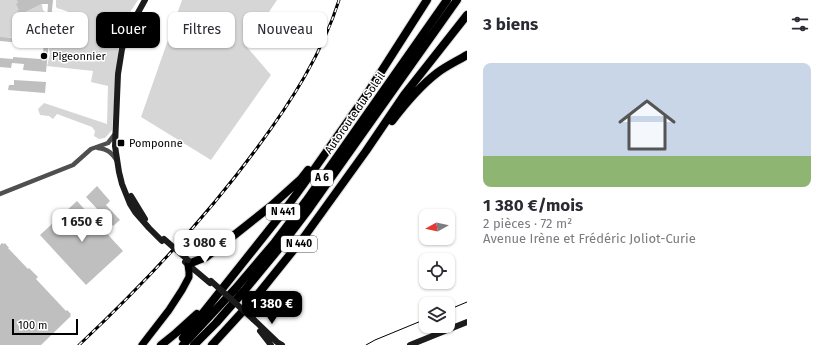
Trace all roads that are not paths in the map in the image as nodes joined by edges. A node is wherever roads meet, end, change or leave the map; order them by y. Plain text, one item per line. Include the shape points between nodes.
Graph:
1 (145, 0) edge
2 (148, 0) edge
3 (427, 0) edge
4 (447, 0) edge
5 (457, 0) edge
6 (467, 15) edge
7 (467, 56) edge
8 (115, 134) junction
9 (336, 138) junction
10 (96, 147) junction
11 (366, 150) junction
12 (117, 162) junction
13 (0, 194) edge
14 (163, 240) junction
15 (188, 263) junction
16 (227, 283) junction
17 (252, 320) junction
18 (467, 322) edge
19 (142, 345) edge
20 (161, 345) edge
21 (178, 345) edge
22 (182, 345) edge
23 (194, 345) edge
24 (212, 345) edge
25 (271, 345) edge
26 (282, 345) edge
27 (410, 345) edge

1 - 8 main road via 130,27 122,49
2 - 14 main road via 132,30 123,59 119,144 122,172 133,199 145,219
3 - 9 highway, N 441
4 - 22 highway, Autoroute du Soleil / A 6 via 280,236
5 - 23 highway, Autoroute du Soleil / A 6 via 277,251
6 - 11 highway, N 440 via 404,95
7 - 11 highway via 428,80
8 - 10 street via 108,143
8 - 12 main road
9 - 15 highway via 301,179 271,206 212,254
9 - 16 highway, N 441 via 288,206
10 - 12 street via 108,150
10 - 13 street via 73,165
11 - 24 highway, N 440 via 285,262
12 - 14 main road via 122,184 135,212
14 - 15 main road, bridge
15 - 17 main road, bridge
15 - 19 main road via 188,277 182,290
16 - 20 highway via 195,316
16 - 21 highway, N 441
17 - 25 main road
17 - 26 main road
18 - 27 main road

